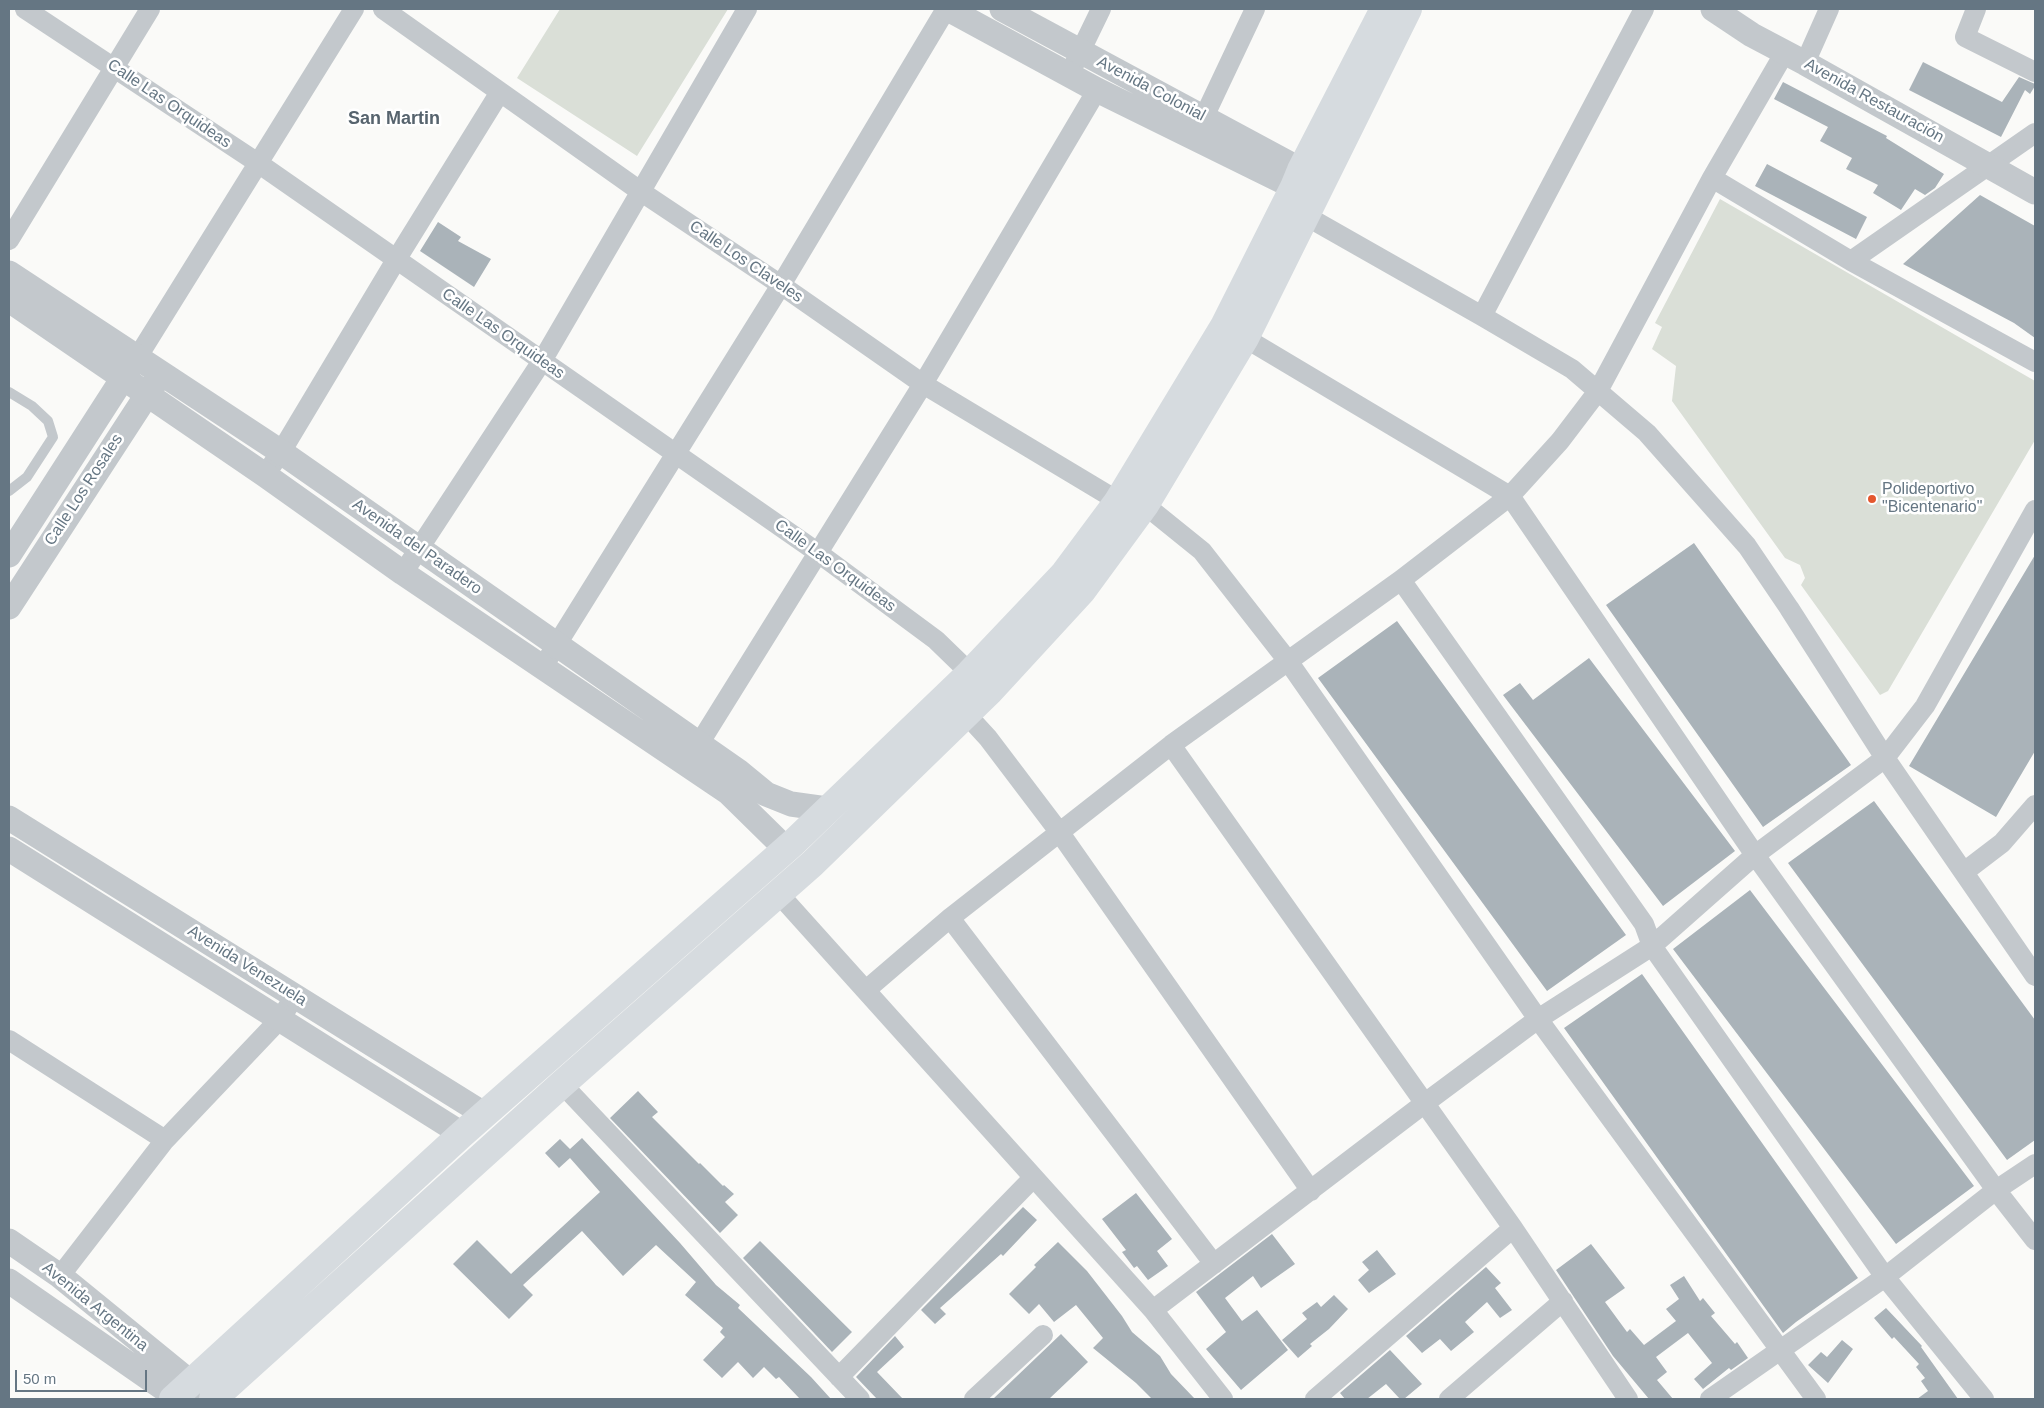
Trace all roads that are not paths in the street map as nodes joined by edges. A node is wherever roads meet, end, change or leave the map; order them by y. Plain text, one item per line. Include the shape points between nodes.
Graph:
1 (25, 9) edge
2 (150, 9) edge
3 (354, 9) edge
4 (383, 9) edge
5 (747, 9) edge
6 (947, 9) edge
7 (1002, 9) edge
8 (1101, 9) edge
9 (1254, 9) edge
10 (1384, 9) edge
11 (1408, 9) edge
12 (1644, 9) edge
13 (1713, 9) edge
14 (1829, 9) edge
15 (1976, 9) edge
16 (1081, 52) junction
17 (1795, 57) junction
18 (114, 68) junction
19 (2035, 72) edge
20 (1069, 74) junction
21 (1097, 90) junction
22 (500, 92) junction
23 (1204, 118) junction
24 (2035, 133) edge
25 (258, 163) junction
26 (1988, 165) junction
27 (1298, 178) junction
28 (1712, 178) junction
29 (640, 191) junction
30 (2035, 192) edge
31 (1306, 216) junction
32 (9, 240) edge
33 (396, 260) junction
34 (1851, 261) junction
35 (9, 274) edge
36 (782, 284) junction
37 (9, 300) edge
38 (1482, 316) junction
39 (1245, 338) junction
40 (137, 358) junction
41 (542, 361) junction
42 (2035, 362) edge
43 (161, 374) junction
44 (122, 378) junction
45 (923, 384) junction
46 (1598, 391) junction
47 (9, 392) edge
48 (147, 394) junction
49 (281, 452) junction
50 (675, 454) junction
51 (265, 475) junction
52 (9, 491) edge
53 (1510, 496) junction
54 (1118, 500) junction
55 (1145, 505) junction
56 (2035, 510) edge
57 (418, 547) junction
58 (818, 552) junction
59 (9, 555) edge
60 (403, 573) junction
61 (1401, 580) junction
62 (9, 607) edge
63 (557, 644) junction
64 (1288, 661) junction
65 (542, 667) junction
66 (970, 673) junction
67 (966, 714) junction
68 (699, 744) junction
69 (1170, 745) junction
70 (1885, 758) junction
71 (2035, 805) edge
72 (827, 809) junction
73 (9, 818) edge
74 (1060, 832) junction
75 (789, 846) junction
76 (9, 850) edge
77 (1755, 855) junction
78 (812, 864) junction
79 (1964, 872) junction
80 (778, 894) junction
81 (950, 918) junction
82 (1652, 946) junction
83 (2035, 976) edge
84 (866, 990) junction
85 (294, 996) junction
86 (280, 1019) junction
87 (1538, 1019) junction
88 (9, 1040) edge
89 (562, 1084) junction
90 (1425, 1103) junction
91 (484, 1114) junction
92 (462, 1134) junction
93 (165, 1140) junction
94 (2035, 1164) edge
95 (1033, 1178) junction
96 (1996, 1190) junction
97 (1311, 1191) junction
98 (1513, 1228) junction
99 (2035, 1240) edge
100 (9, 1241) edge
101 (1214, 1264) junction
102 (60, 1276) junction
103 (1885, 1277) junction
104 (9, 1282) edge
105 (1562, 1301) junction
106 (1152, 1310) junction
107 (1043, 1335) dead end
108 (1780, 1350) junction
109 (839, 1377) junction
110 (184, 1395) edge
111 (213, 1399) edge
112 (860, 1399) edge
113 (974, 1399) edge
114 (1223, 1399) edge
115 (1315, 1399) edge
116 (1449, 1399) edge
117 (1628, 1399) edge
118 (1710, 1399) edge
119 (1816, 1399) edge
120 (1984, 1399) edge

1 - 18 street, Calle Las Orquideas
2 - 18 street
3 - 25 street
4 - 22 street, Calle Los Claveles
5 - 29 street
6 - 20 street
6 - 36 street
7 - 16 street, Avenida Colonial
8 - 16 street
9 - 23 street
10 - 27 main road
11 - 31 main road
12 - 38 street
13 - 17 street, Avenida Restauración via 1752,35
14 - 17 street
15 - 19 street via 1964,37
16 - 20 street
16 - 23 street, Avenida Colonial
17 - 26 street, Avenida Restauración
17 - 28 street
18 - 25 street, Calle Las Orquideas
18 - 32 street
20 - 21 street
21 - 27 street
21 - 45 street
22 - 29 street, Calle Los Claveles
22 - 33 street
23 - 27 street, Avenida Colonial
24 - 26 street
25 - 33 street, Calle Las Orquideas
25 - 40 street
26 - 30 street, Avenida Restauración
26 - 34 street
27 - 54 main road via 1224,326
28 - 34 street
28 - 46 street
29 - 36 street, Calle Los Claveles
29 - 41 street
31 - 38 street
31 - 39 main road
33 - 41 street, Calle Las Orquideas
33 - 49 street
34 - 42 street
35 - 40 street, Avenida del Paradero
36 - 45 street, Calle Los Claveles
36 - 50 street
37 - 44 street, Avenida del Paradero
38 - 46 street via 1572,370
39 - 53 street
39 - 55 main road
40 - 43 street, Avenida del Paradero
40 - 44 street, Calle Los Rosales
41 - 50 street, Calle Las Orquideas
41 - 57 street
43 - 48 street, Calle Los Rosales
43 - 49 street, Avenida del Paradero
44 - 48 street, Avenida del Paradero
44 - 59 street, Calle Los Rosales
45 - 54 street, Calle Los Claveles
45 - 58 street
46 - 53 street via 1560,441
46 - 70 street via 1647,433 1747,546
47 - 52 lane via 48,421 53,437 26,478
48 - 51 street, Avenida del Paradero
48 - 62 street, Calle Los Rosales
49 - 51 street
49 - 57 street, Avenida del Paradero
50 - 58 street, Calle Las Orquideas
50 - 63 street
51 - 60 street, Avenida del Paradero
53 - 61 street
53 - 77 street
54 - 66 main road via 1063,575
55 - 64 street via 1202,551
55 - 67 main road via 1082,591
56 - 70 street via 1925,706
57 - 60 street
57 - 63 street, Avenida del Paradero
58 - 66 street, Calle Las Orquideas via 936,640
58 - 68 street
60 - 65 street, Avenida del Paradero
61 - 64 street
61 - 82 street via 1644,924
63 - 65 street
63 - 68 street, Avenida del Paradero
64 - 69 street
64 - 87 street
65 - 75 street, Avenida del Paradero via 729,792
66 - 72 main road
67 - 74 street
67 - 78 main road
68 - 72 street, Avenida del Paradero via 766,794 791,804
69 - 74 street
69 - 90 street
70 - 77 street
70 - 79 street
71 - 79 street via 2002,843
72 - 75 main road
73 - 85 street, Avenida Venezuela
74 - 81 street
74 - 97 street
75 - 78 main road
75 - 91 main road
76 - 86 street, Avenida Venezuela
77 - 82 street
77 - 96 street
78 - 80 main road
79 - 83 street
80 - 84 street
80 - 89 main road
81 - 84 street
81 - 101 street
82 - 87 street
82 - 103 street
84 - 95 street
85 - 86 street
85 - 91 street, Avenida Venezuela
86 - 92 street, Avenida Venezuela
86 - 93 street
87 - 90 street
87 - 108 street
88 - 93 street
89 - 109 street
89 - 111 main road
90 - 97 street
90 - 98 street
91 - 92 main road
92 - 110 main road
93 - 102 street
94 - 96 street
95 - 106 street
95 - 109 street
96 - 99 street
96 - 103 street
97 - 101 street
98 - 105 street
98 - 115 street
100 - 102 street, Avenida Argentina
101 - 106 street
102 - 110 street, Avenida Argentina
103 - 108 street
103 - 120 street
104 - 110 street, Avenida Argentina
105 - 116 street
105 - 117 street
106 - 114 street
107 - 113 street
108 - 118 street
108 - 119 street
109 - 112 street

